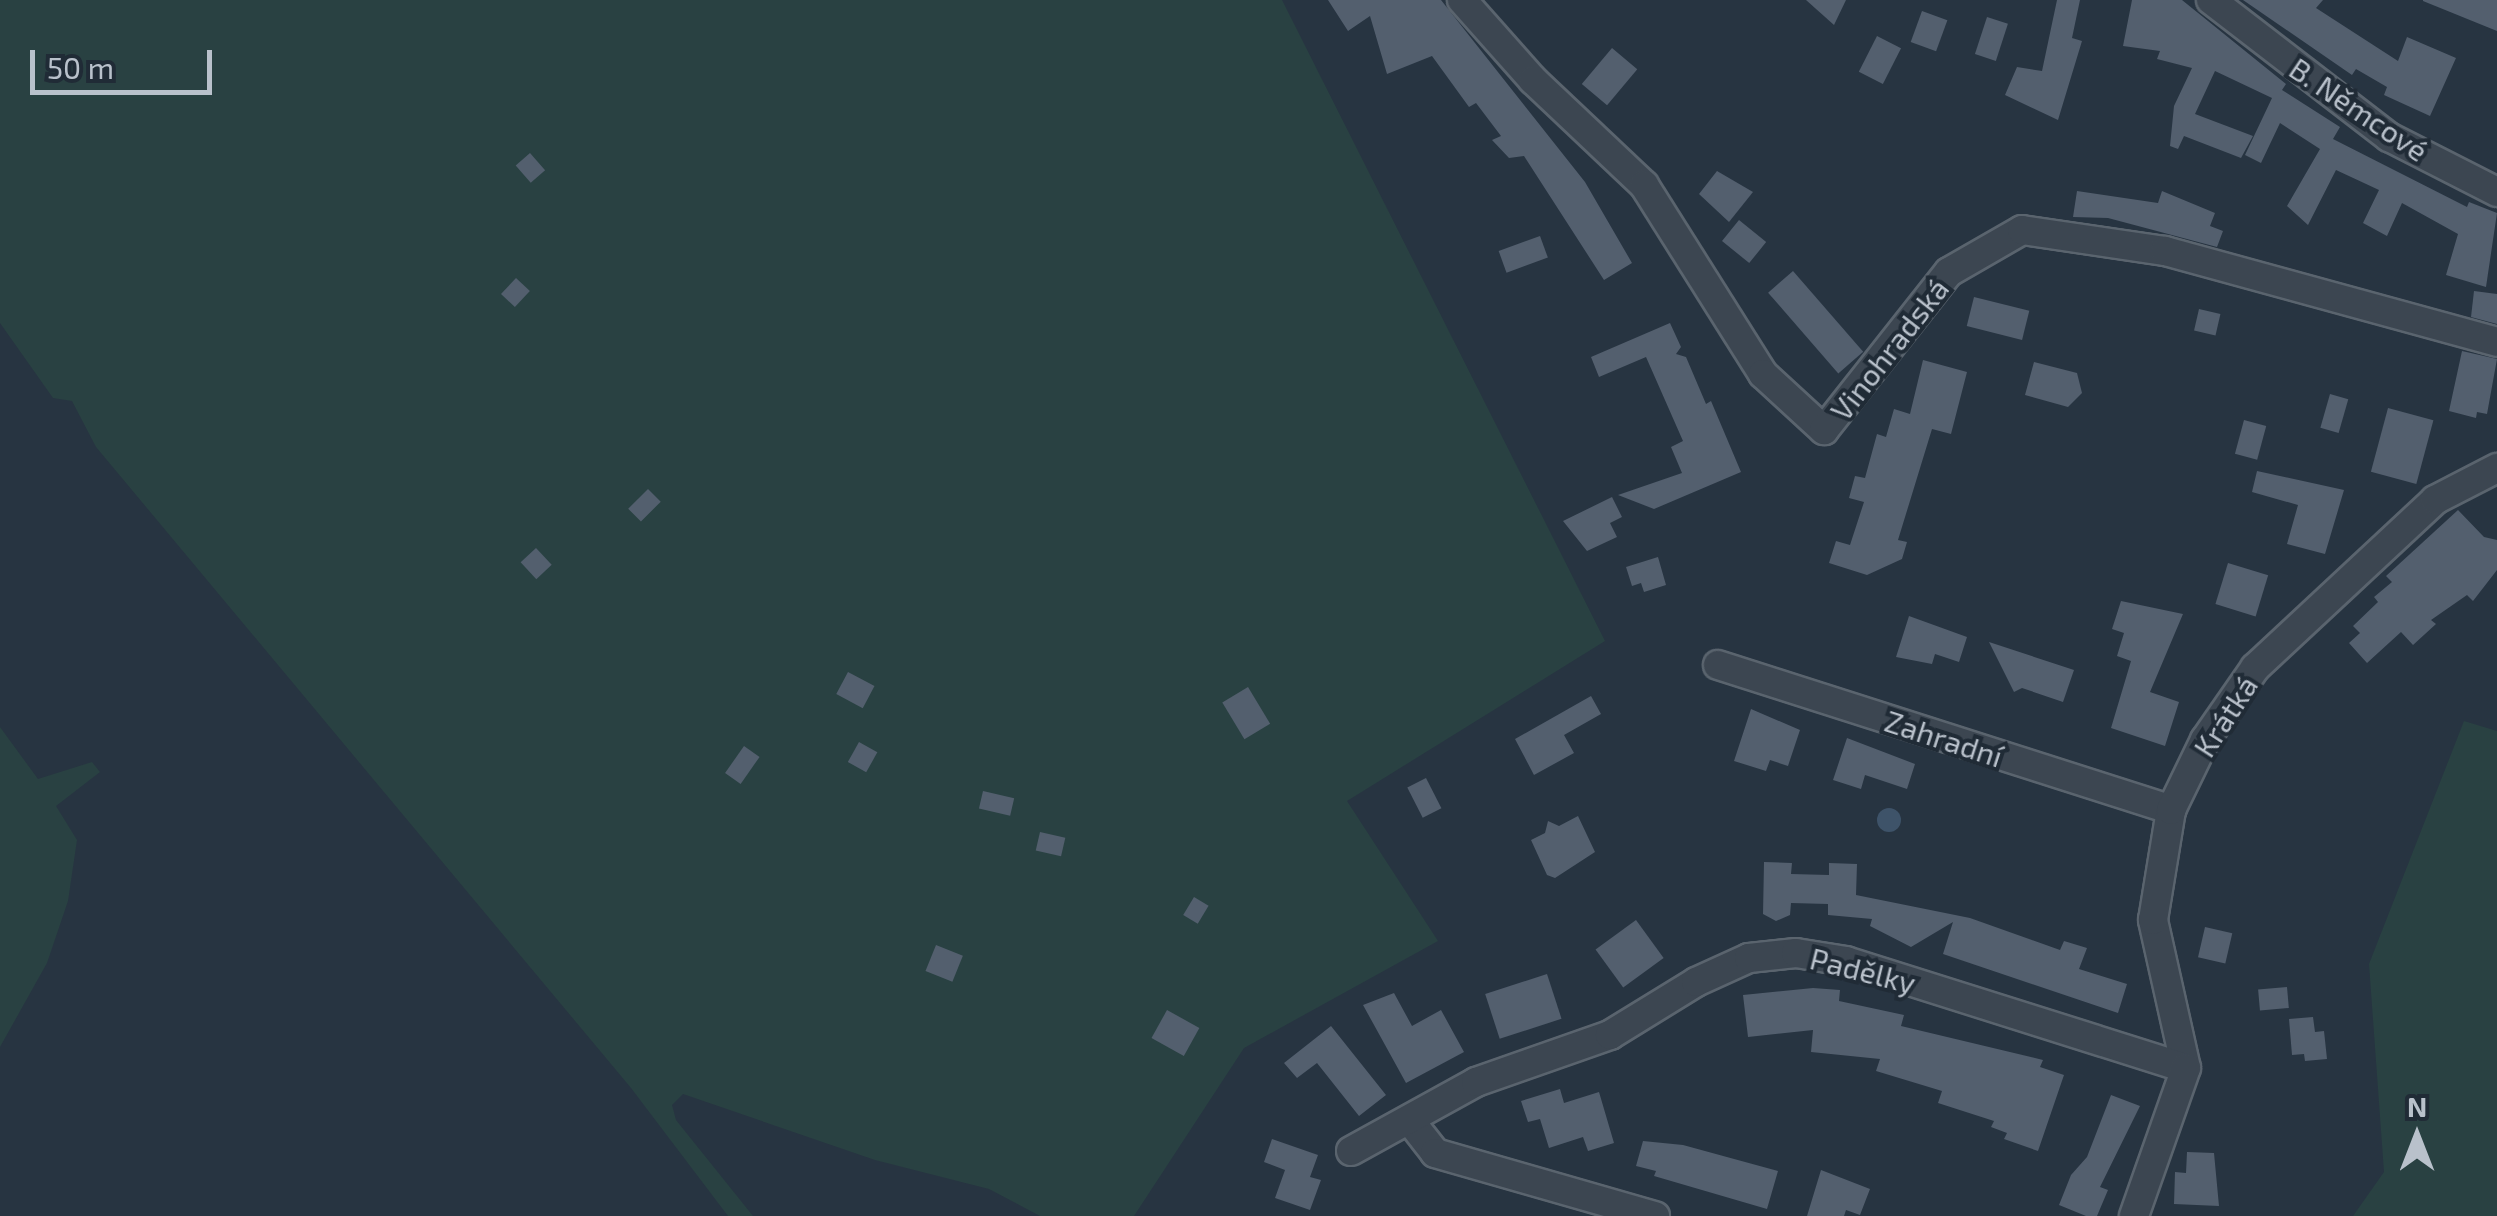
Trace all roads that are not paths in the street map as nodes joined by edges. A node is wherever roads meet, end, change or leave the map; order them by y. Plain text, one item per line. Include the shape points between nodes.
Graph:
1 (1462, 0) edge
2 (2219, 8) edge
3 (2497, 192) edge
4 (2497, 342) edge
5 (2497, 468) edge
6 (1718, 665) dead end
7 (2171, 810) junction
8 (2186, 1068) junction
9 (1411, 1122) junction
10 (1352, 1151) dead end
11 (1654, 1216) edge
12 (2134, 1216) edge

1 - 4 street, Vinohradská via 1533,80 1644,185 1763,374 1824,430 1949,272 2022,230 2165,251
2 - 3 street, B. Němcové via 2389,136
5 - 7 street, Krátká via 2436,500 2256,668 2204,740
6 - 7 street, Zahradní
7 - 8 street, Krátká via 2152,920
8 - 9 street, Padělky via 1846,961 1796,953 1749,958 1610,1035 1476,1082
8 - 12 street
9 - 10 street, Padělky
9 - 11 street via 1435,1153

